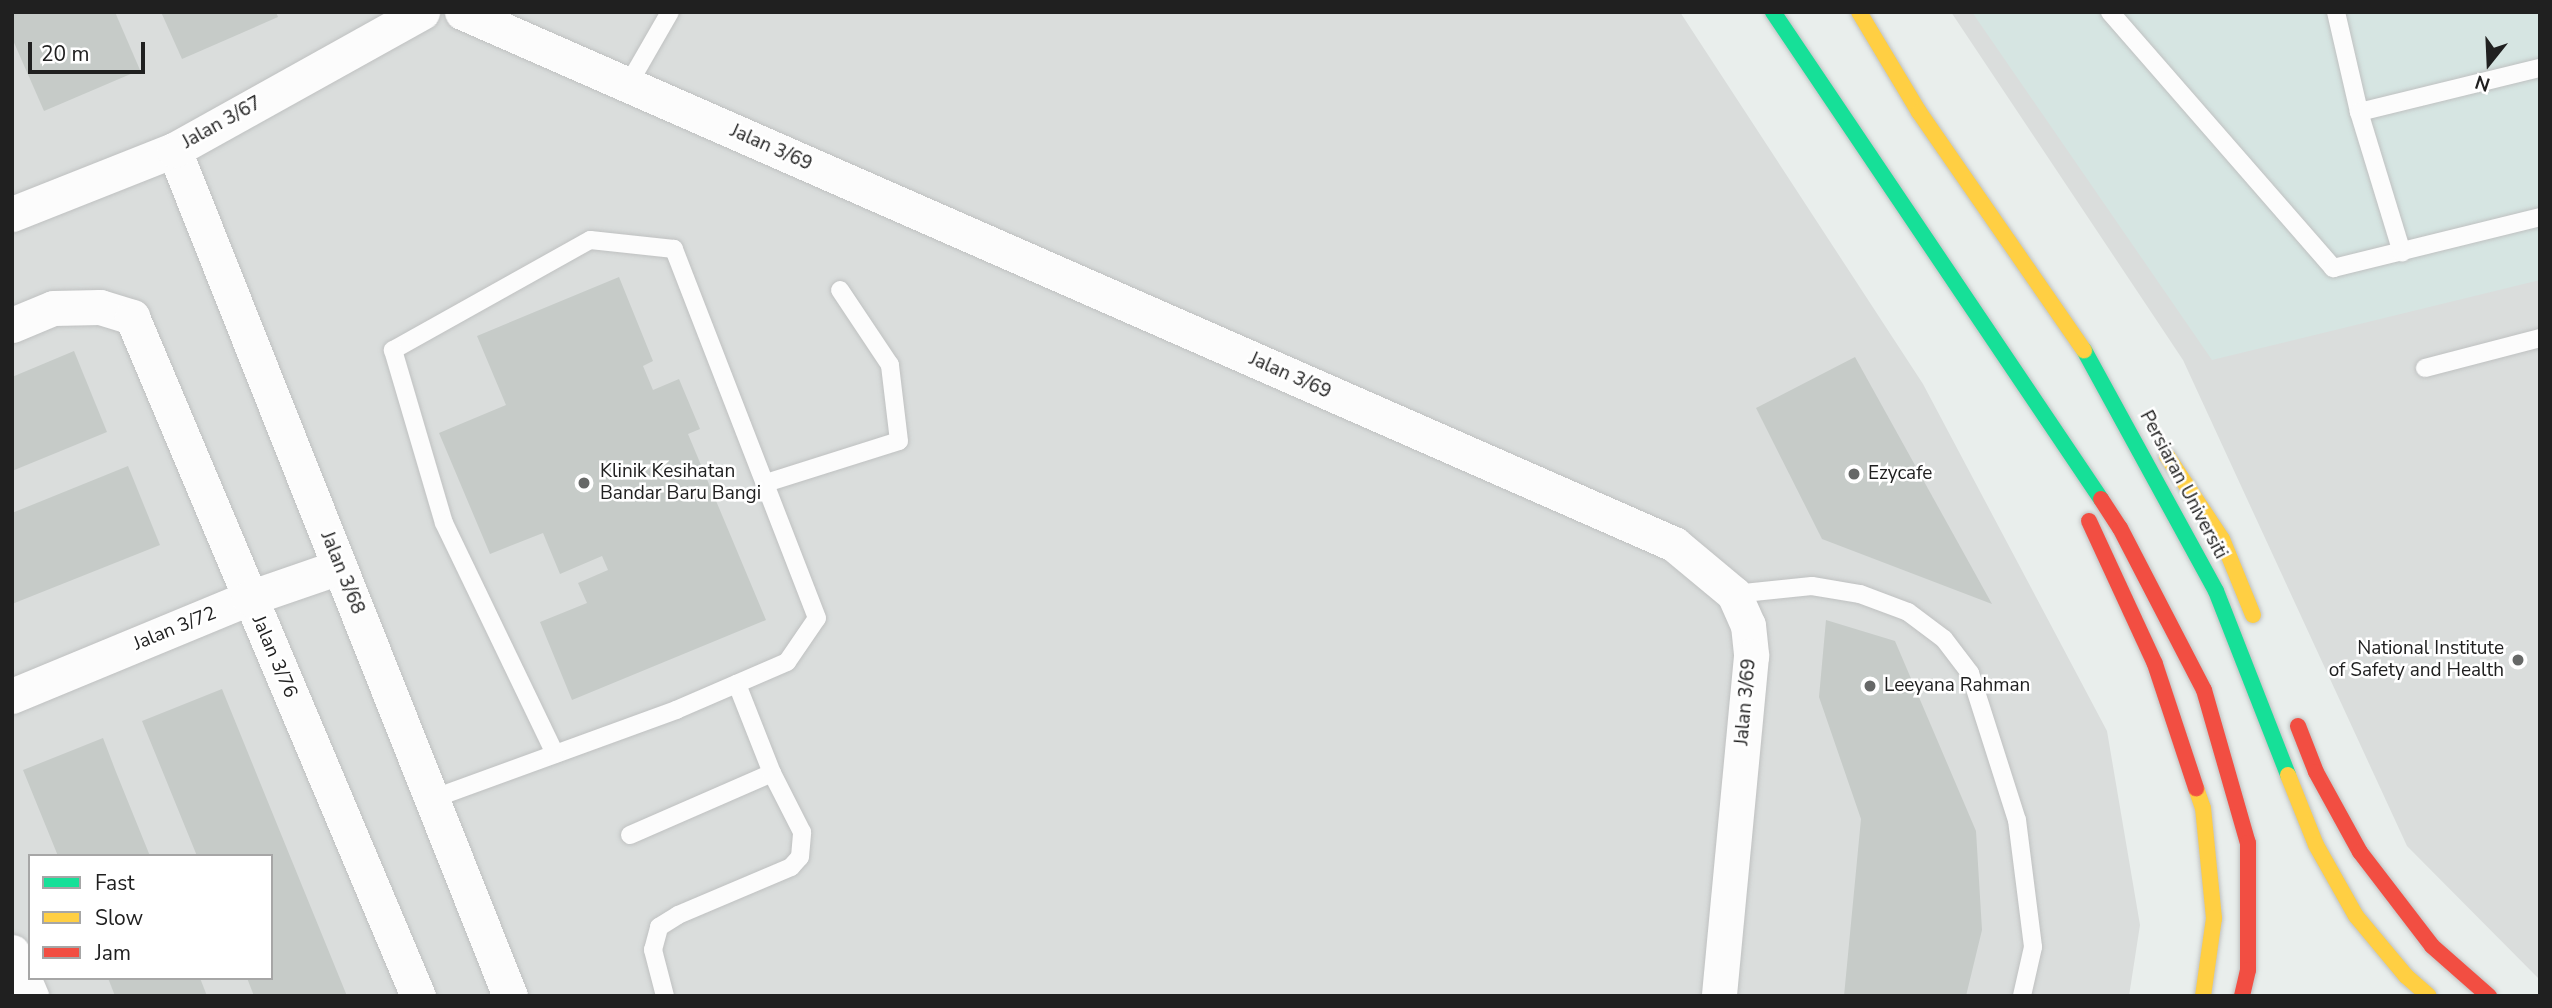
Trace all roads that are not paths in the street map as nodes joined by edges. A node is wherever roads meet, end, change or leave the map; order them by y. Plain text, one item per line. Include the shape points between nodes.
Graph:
1 (422, 12) edge
2 (462, 12) edge
3 (670, 12) edge
4 (1773, 12) edge
5 (1859, 12) edge
6 (2110, 12) edge
7 (2336, 12) edge
8 (2540, 68) edge
9 (628, 85) junction
10 (2359, 112) junction
11 (174, 150) junction
12 (12, 214) edge
13 (2540, 217) edge
14 (2402, 253) junction
15 (840, 290) dead end
16 (12, 325) edge
17 (2540, 338) edge
18 (2092, 361) junction
19 (2425, 368) dead end
20 (2020, 374) junction
21 (766, 483) junction
22 (339, 567) junction
23 (1734, 594) junction
24 (249, 598) junction
25 (2259, 629) dead end
26 (737, 684) junction
27 (12, 696) edge
28 (2290, 707) dead end
29 (555, 754) junction
30 (772, 773) junction
31 (432, 799) junction
32 (630, 835) dead end
33 (12, 952) edge
34 (31, 996) edge
35 (418, 996) edge
36 (510, 996) edge
37 (665, 996) edge
38 (1719, 996) edge
39 (2022, 996) edge
40 (2203, 996) edge
41 (2242, 996) edge
42 (2429, 996) edge
43 (2489, 996) edge

1 - 11 street, Jalan 3/67
2 - 9 street, Jalan 3/69
3 - 9 lane
4 - 20 main road
5 - 18 main road, Persiaran Universiti via 1919,112
6 - 14 lane via 2333,268
7 - 10 lane
8 - 10 lane
9 - 23 street, Jalan 3/69 via 1674,544
10 - 14 lane
11 - 12 street, Jalan 3/67
11 - 22 street, Jalan 3/68
13 - 14 lane
15 - 21 lane via 890,365 899,441
16 - 24 street, Jalan 3/76 via 52,308 100,307 132,317
17 - 19 lane
18 - 25 main road via 2182,475 2222,538
18 - 42 main road, Persiaran Universiti via 2216,591 2316,845 2356,916 2406,976
20 - 40 main road via 2155,664 2203,808 2214,918
20 - 41 main road via 2120,528 2204,690 2248,843 2248,970
21 - 26 lane via 817,618 787,662
21 - 29 lane via 674,249 590,240 393,350 444,523
22 - 24 street, Jalan 3/72
22 - 31 street, Jalan 3/68
23 - 38 street, Jalan 3/69 via 1748,625 1751,656
23 - 39 lane via 1812,586 1860,594 1908,612 1944,639 1970,673 2017,820 2033,947
24 - 27 street, Jalan 3/72
24 - 35 street, Jalan 3/76
26 - 29 lane
26 - 30 lane
28 - 43 main road via 2316,772 2360,852 2431,946
29 - 31 lane
30 - 32 lane
30 - 37 lane via 802,832 800,856 791,867 659,926 653,950
31 - 36 street, Jalan 3/68
33 - 34 street

